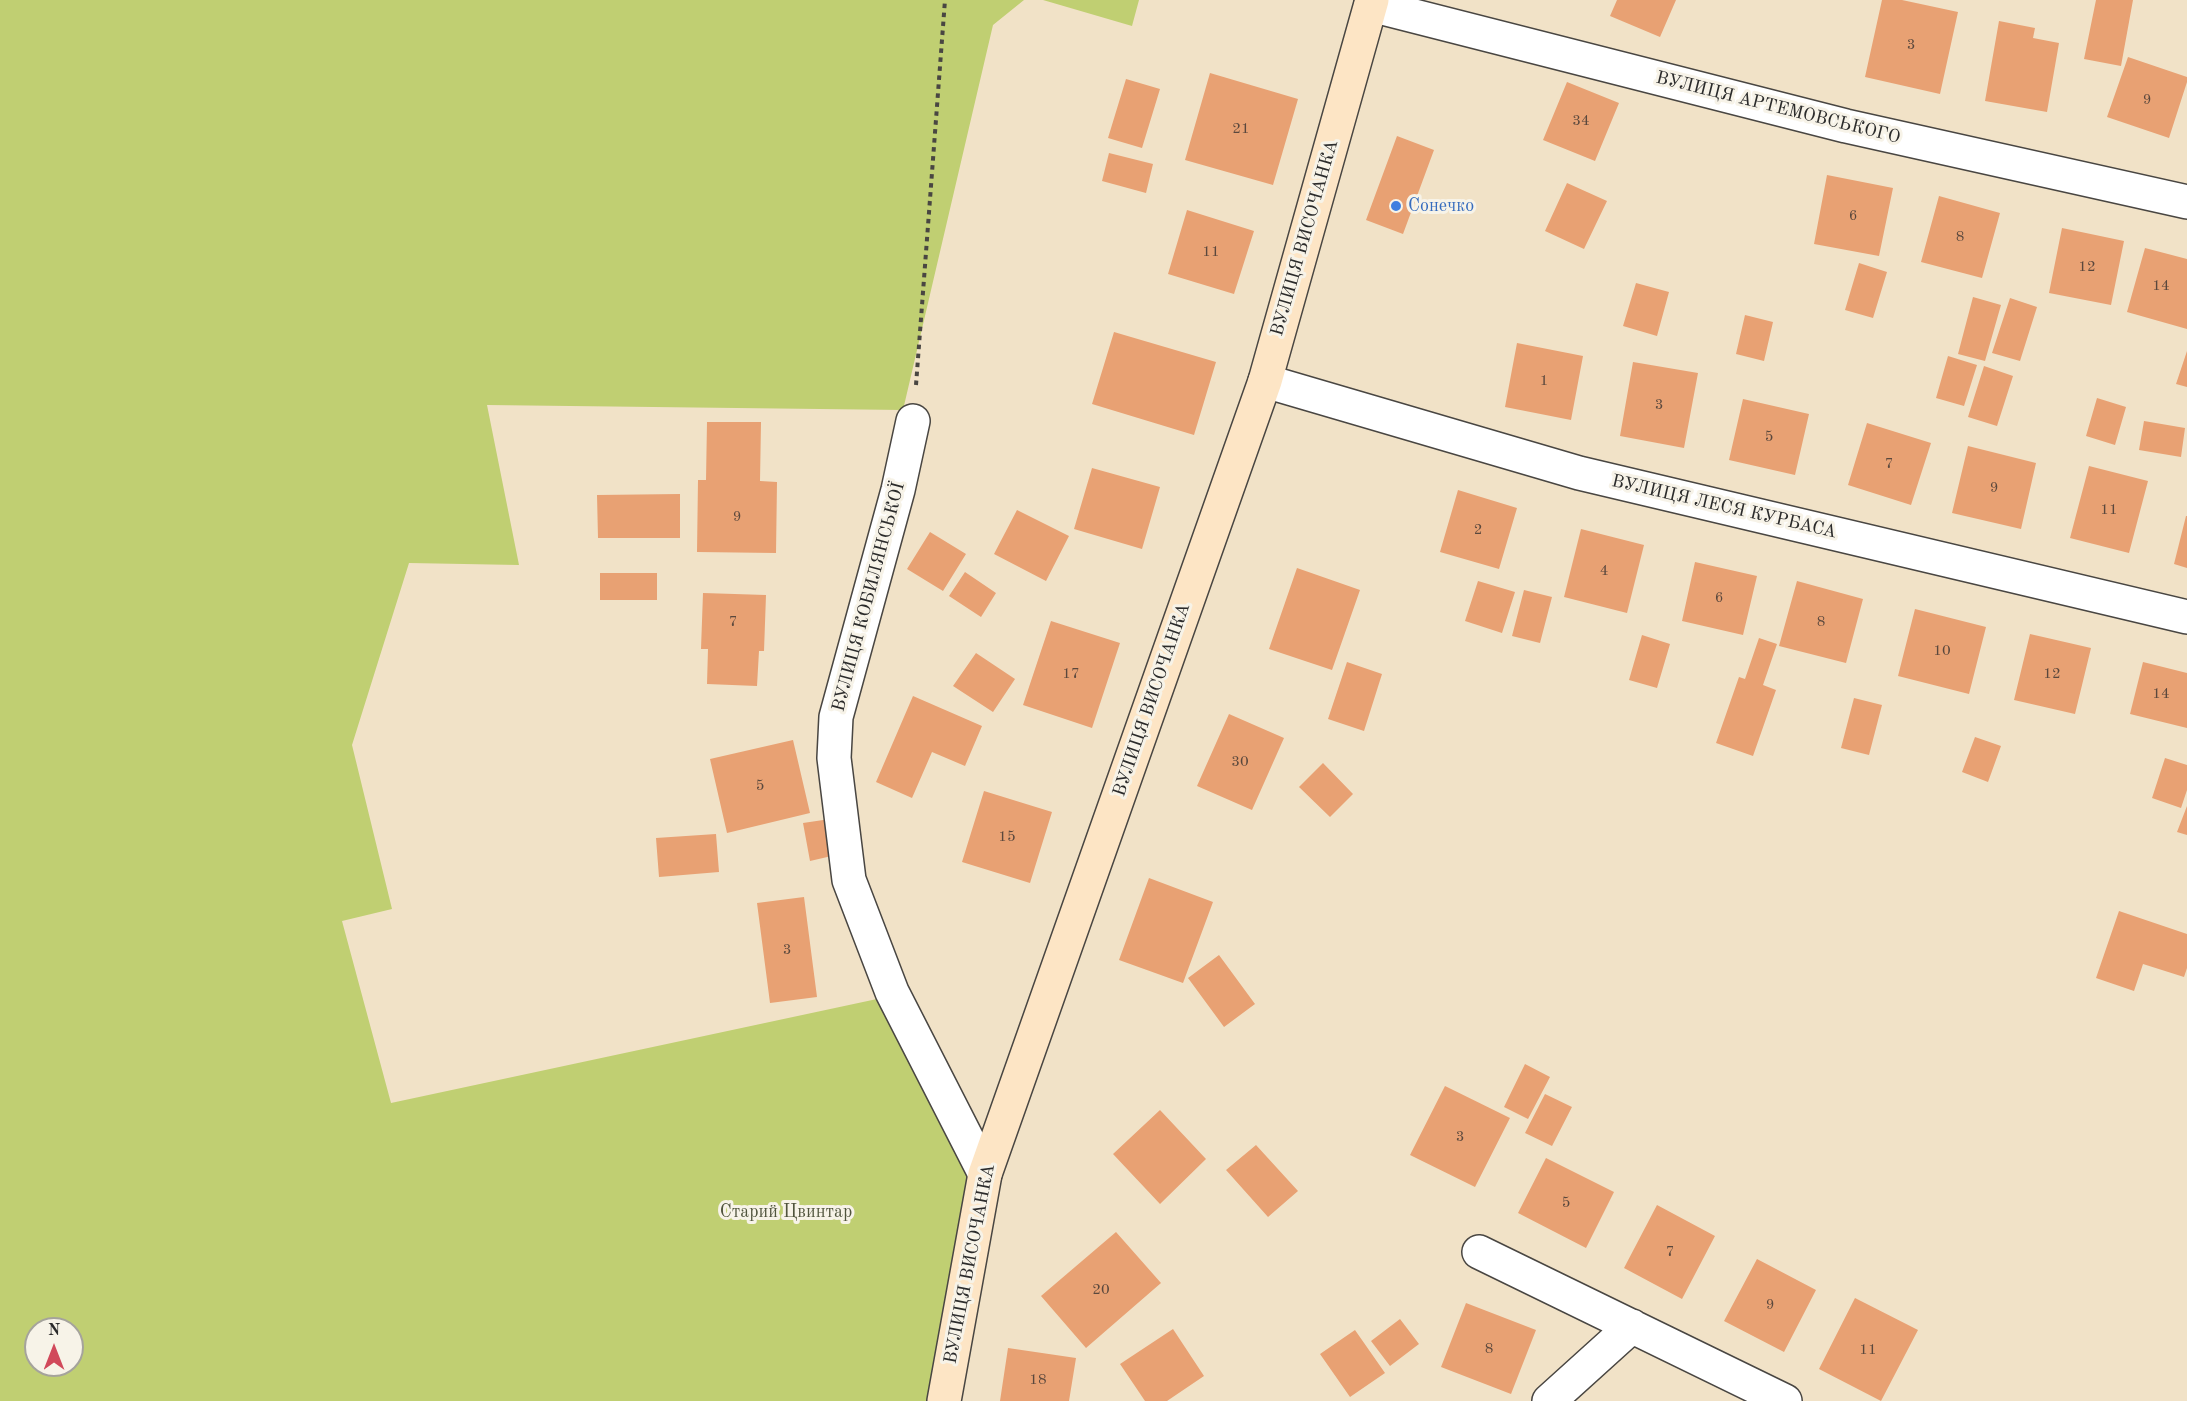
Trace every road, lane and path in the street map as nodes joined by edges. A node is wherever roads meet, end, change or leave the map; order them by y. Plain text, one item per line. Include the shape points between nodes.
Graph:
1 (945, 0) edge
2 (1371, 2) edge
3 (2187, 202) edge
4 (1265, 381) junction
5 (913, 421) joint
6 (2187, 617) edge
7 (985, 1174) junction
8 (1479, 1252) dead end
9 (1632, 1326) junction
10 (944, 1401) edge
11 (1549, 1401) edge
12 (1785, 1401) edge

1 - 5 path
2 - 3 street, ВУЛИЦЯ АРТЕМОВСЬКОГО via 1846,126
2 - 4 street, ВУЛИЦЯ ВИСОЧАНКА
4 - 6 street, ВУЛИЦЯ ЛЕСЯ КУРБАСА via 1579,473
4 - 7 street, ВУЛИЦЯ ВИСОЧАНКА
5 - 7 street, ВУЛИЦЯ КОБИЛЯНСЬКОЇ via 836,717 834,758 849,880 892,992
7 - 10 street, ВУЛИЦЯ ВИСОЧАНКА
8 - 9 street
9 - 11 street
9 - 12 street

